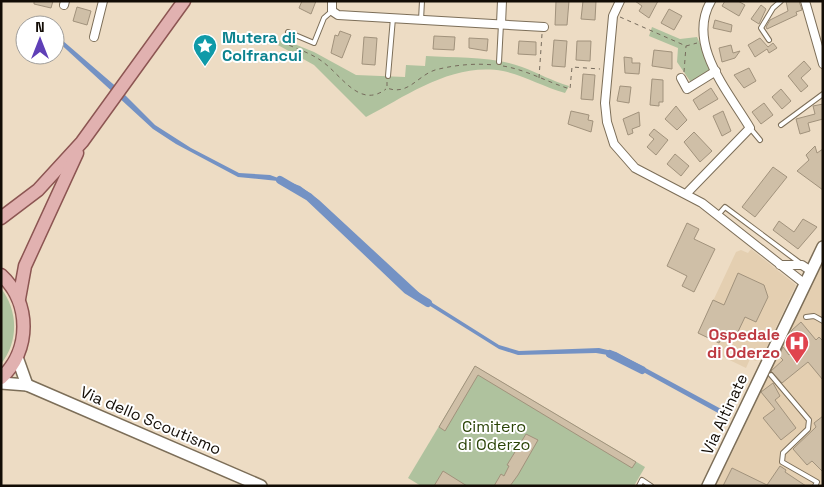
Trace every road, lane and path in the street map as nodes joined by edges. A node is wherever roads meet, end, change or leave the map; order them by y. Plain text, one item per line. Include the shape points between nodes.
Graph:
1 (103, 1) edge
2 (184, 1) edge
3 (332, 1) edge
4 (422, 1) edge
5 (502, 1) edge
6 (620, 1) edge
7 (711, 1) edge
8 (781, 1) edge
9 (806, 1) edge
10 (332, 11) junction
11 (614, 14) junction
12 (392, 18) junction
13 (421, 20) junction
14 (501, 24) junction
15 (543, 31) joint
16 (288, 32) dead end
17 (94, 36) dead end
18 (769, 40) dead end
19 (285, 41) dead end
20 (703, 42) junction
21 (686, 46) junction
22 (499, 62) dead end
23 (823, 64) edge
24 (608, 70) junction
25 (716, 72) junction
26 (388, 76) joint
27 (539, 78) junction
28 (681, 78) joint
29 (387, 88) junction
30 (823, 94) edge
31 (781, 125) dead end
32 (750, 128) junction
33 (760, 140) dead end
34 (82, 142) junction
35 (687, 194) junction
36 (718, 215) junction
37 (1, 218) edge
38 (823, 248) edge
39 (780, 265) junction
40 (806, 268) junction
41 (1, 275) edge
42 (806, 284) junction
43 (19, 299) junction
44 (806, 316) dead end
45 (823, 321) edge
46 (17, 356) junction
47 (771, 376) dead end
48 (1, 378) edge
49 (1, 382) edge
50 (27, 385) junction
51 (816, 484) edge
52 (823, 485) edge
53 (261, 486) edge
54 (639, 486) edge
55 (651, 486) edge
56 (708, 486) edge

1 - 17 street
2 - 34 main road
3 - 10 street
4 - 13 lane
5 - 14 street
6 - 11 street
7 - 20 street via 703,18
8 - 18 lane via 761,28
9 - 23 street
10 - 12 street via 338,15
10 - 16 lane via 324,18 314,42
11 - 21 path
11 - 24 street
12 - 13 street
12 - 26 lane
13 - 14 street
14 - 15 street
14 - 22 lane
15 - 27 path
19 - 29 path via 321,60 359,93 375,96
20 - 21 path
20 - 25 street
21 - 28 path via 684,76
24 - 27 path via 572,67 570,89
24 - 35 street via 605,112 614,144 635,168
25 - 28 street via 687,89
25 - 32 street
26 - 29 path
27 - 29 path via 492,64 466,65 426,74 405,90
30 - 31 lane
32 - 33 lane
32 - 35 street
34 - 37 main road via 38,190
34 - 43 main road via 25,266
35 - 36 street
36 - 39 street
36 - 40 lane via 725,206
38 - 40 street, Via Altinate
39 - 40 street
39 - 42 street
40 - 42 street, Via Altinate
41 - 43 main road
42 - 56 street, Via Altinate
43 - 46 main road via 24,332
44 - 45 lane
46 - 48 main road
46 - 50 street
47 - 51 lane via 809,420 808,429 783,453 782,462
49 - 50 street, Via dello Scoutismo
50 - 53 street, Via dello Scoutismo
51 - 52 lane
54 - 55 lane via 642,480

